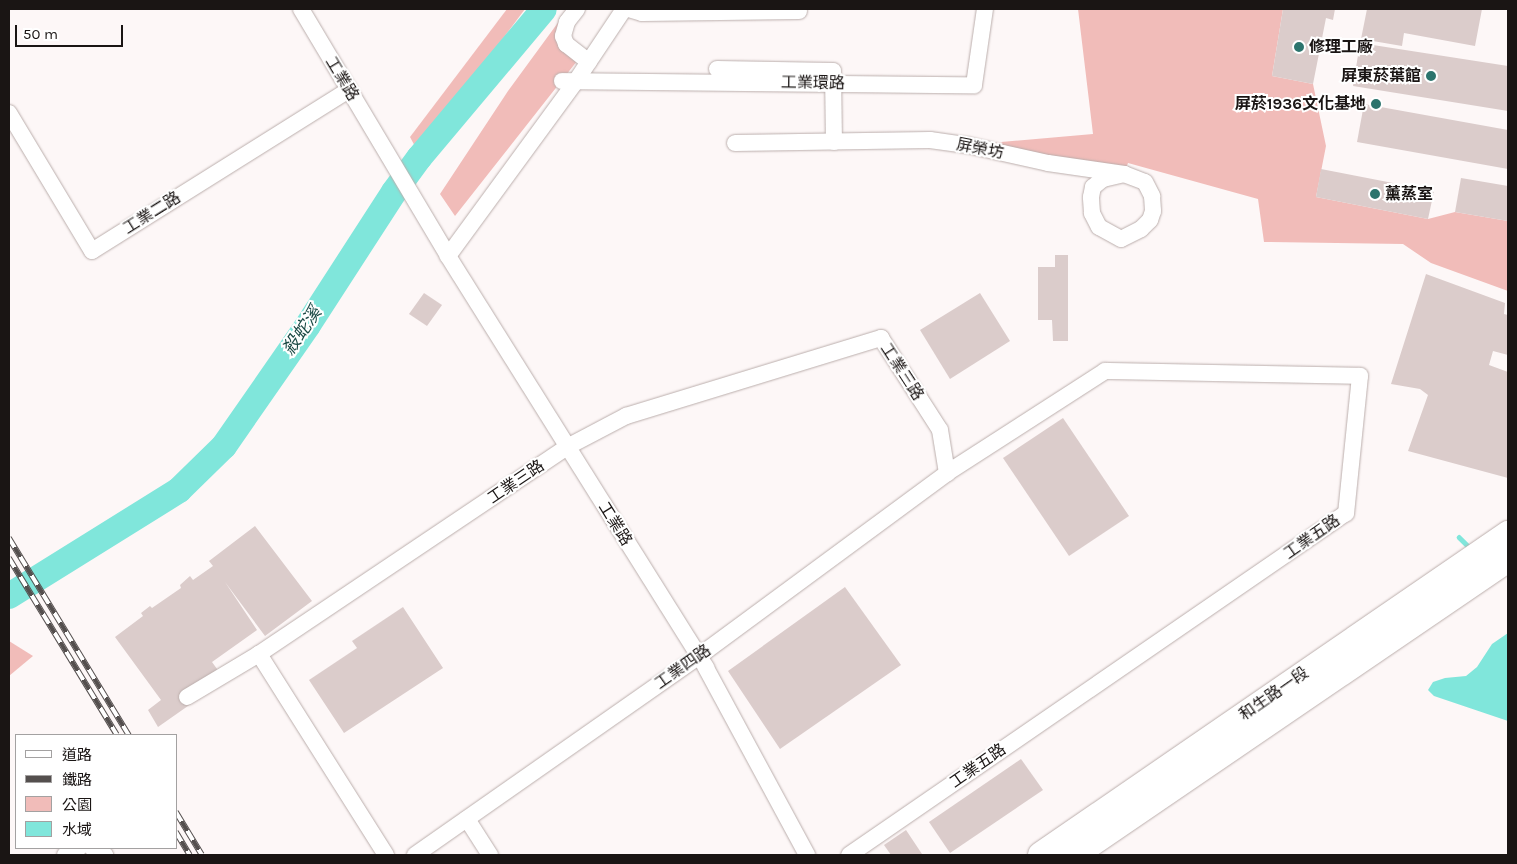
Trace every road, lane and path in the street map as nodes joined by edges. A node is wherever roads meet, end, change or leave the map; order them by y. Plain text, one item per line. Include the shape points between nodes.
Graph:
1 (301, 9) edge
2 (577, 9) edge
3 (624, 9) edge
4 (629, 9) edge
5 (985, 9) edge
6 (799, 14) edge
7 (589, 62) junction
8 (717, 69) dead end
9 (569, 81) junction
10 (833, 83) junction
11 (349, 90) junction
12 (9, 112) edge
13 (834, 142) junction
14 (735, 143) dead end
15 (1124, 174) dead end
16 (448, 256) junction
17 (567, 448) junction
18 (948, 473) junction
19 (1508, 534) edge
20 (1490, 561) edge
21 (259, 654) junction
22 (698, 656) junction
23 (187, 697) dead end
24 (467, 819) junction
25 (77, 849) edge
26 (94, 849) edge
27 (64, 855) edge
28 (105, 855) edge
29 (386, 855) edge
30 (415, 855) edge
31 (490, 855) edge
32 (807, 855) edge
33 (849, 855) edge
34 (1041, 855) edge
35 (1074, 855) edge

1 - 11 street, 工業路
2 - 7 street via 567,22 563,36 566,44
3 - 7 street
4 - 6 street via 642,13
5 - 10 street, 工業環路 via 974,85
7 - 9 street
8 - 10 street via 833,71
9 - 10 street, 工業環路
9 - 16 street
10 - 13 street
11 - 12 street, 工業二路 via 92,251
11 - 16 street, 工業路
13 - 14 street, 屏榮坊
13 - 15 street, 屏榮坊 via 930,140
16 - 17 street, 工業路
17 - 18 street, 工業三路 via 626,416 881,338 940,430
17 - 21 street, 工業三路
17 - 22 street, 工業路
18 - 22 street, 工業四路
18 - 33 street, 工業五路 via 1105,371 1360,376 1346,513
19 - 20 main road, 和生路一段
20 - 34 main road, 和生路一段
20 - 35 main road, 和生路一段
21 - 23 street, 工業三路
21 - 29 street
22 - 24 street, 工業四路
22 - 32 street, 工業路
24 - 30 street, 工業四路
24 - 31 street
25 - 27 street
26 - 28 street

